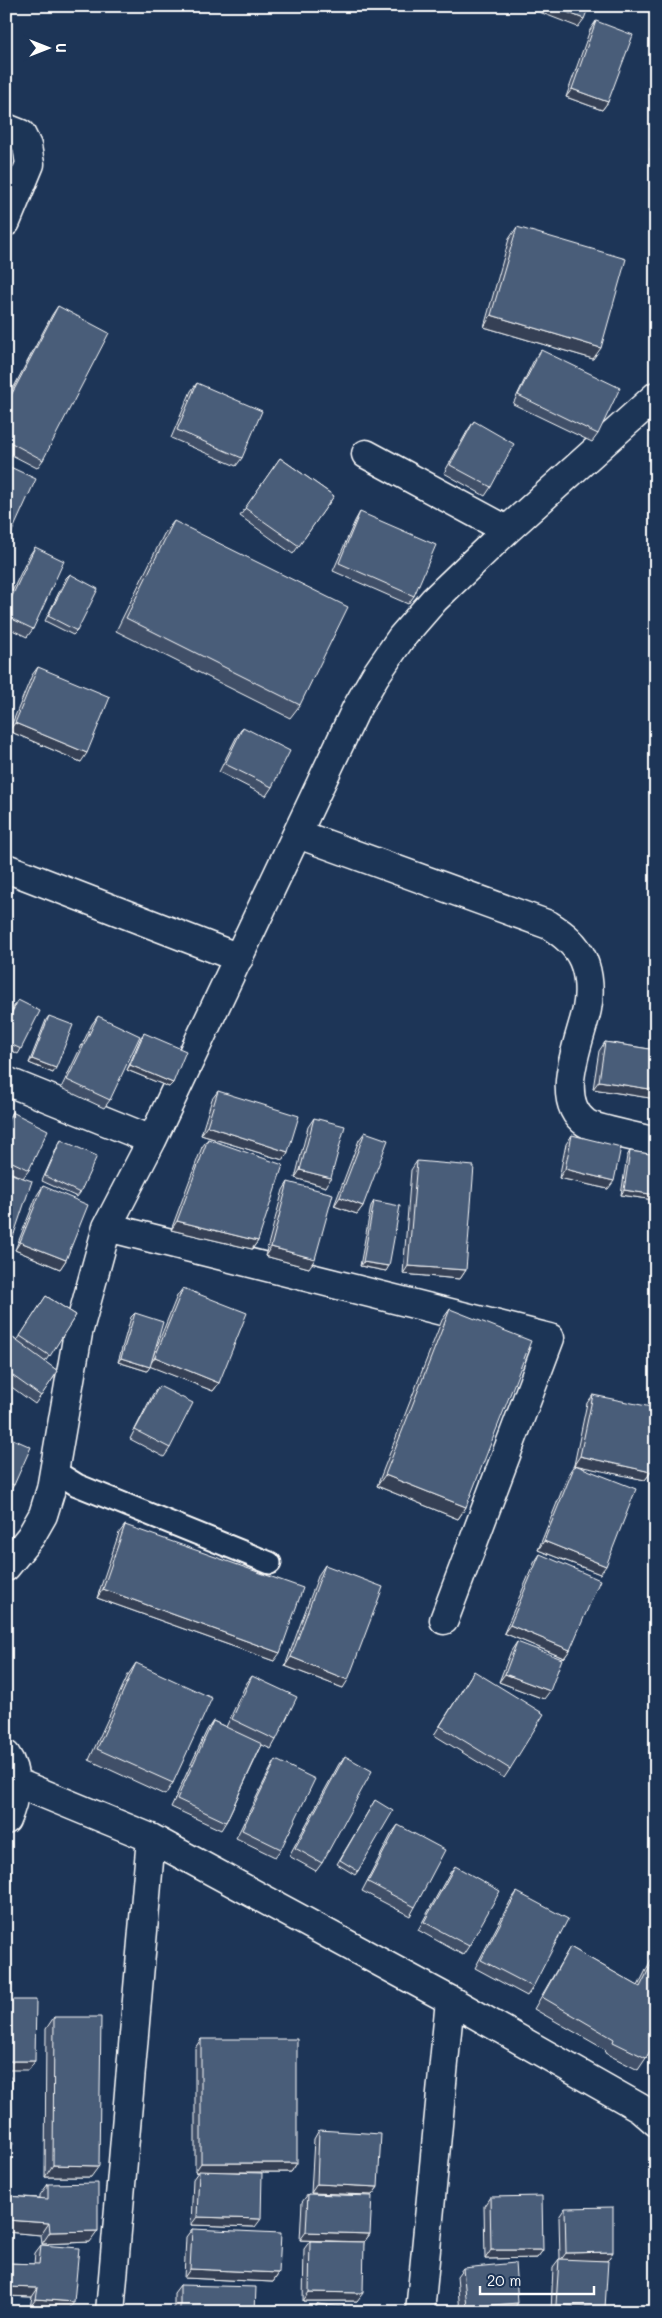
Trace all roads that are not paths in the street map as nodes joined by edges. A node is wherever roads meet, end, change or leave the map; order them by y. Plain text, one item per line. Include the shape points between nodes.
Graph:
1 (6, 128) edge
2 (6, 222) edge
3 (656, 396) edge
4 (366, 454) dead end
5 (507, 530) junction
6 (298, 834) junction
7 (6, 868) edge
8 (239, 958) junction
9 (6, 1081) edge
10 (152, 1140) junction
11 (656, 1142) edge
12 (108, 1227) junction
13 (56, 1472) junction
14 (270, 1563) dead end
15 (6, 1567) edge
16 (444, 1620) dead end
17 (6, 1755) edge
18 (15, 1782) junction
19 (6, 1820) edge
20 (151, 1838) junction
21 (450, 2000) junction
22 (656, 2122) edge
23 (110, 2312) edge
24 (420, 2312) edge

1 - 2 street via 21,134 30,164
3 - 5 street
4 - 5 street
5 - 6 street via 434,600 401,638 356,709
6 - 8 street
6 - 11 street via 549,925 568,938 583,960 588,984 587,1008 571,1075 570,1099 586,1123
7 - 8 street
8 - 10 street
9 - 10 street
10 - 12 street
12 - 13 street via 78,1333
12 - 16 street via 550,1338
13 - 14 lane via 77,1485
13 - 15 street via 43,1515
17 - 18 street
18 - 19 street via 13,1804
18 - 20 street
20 - 21 street
20 - 23 street
21 - 22 street via 640,2108
21 - 24 street

